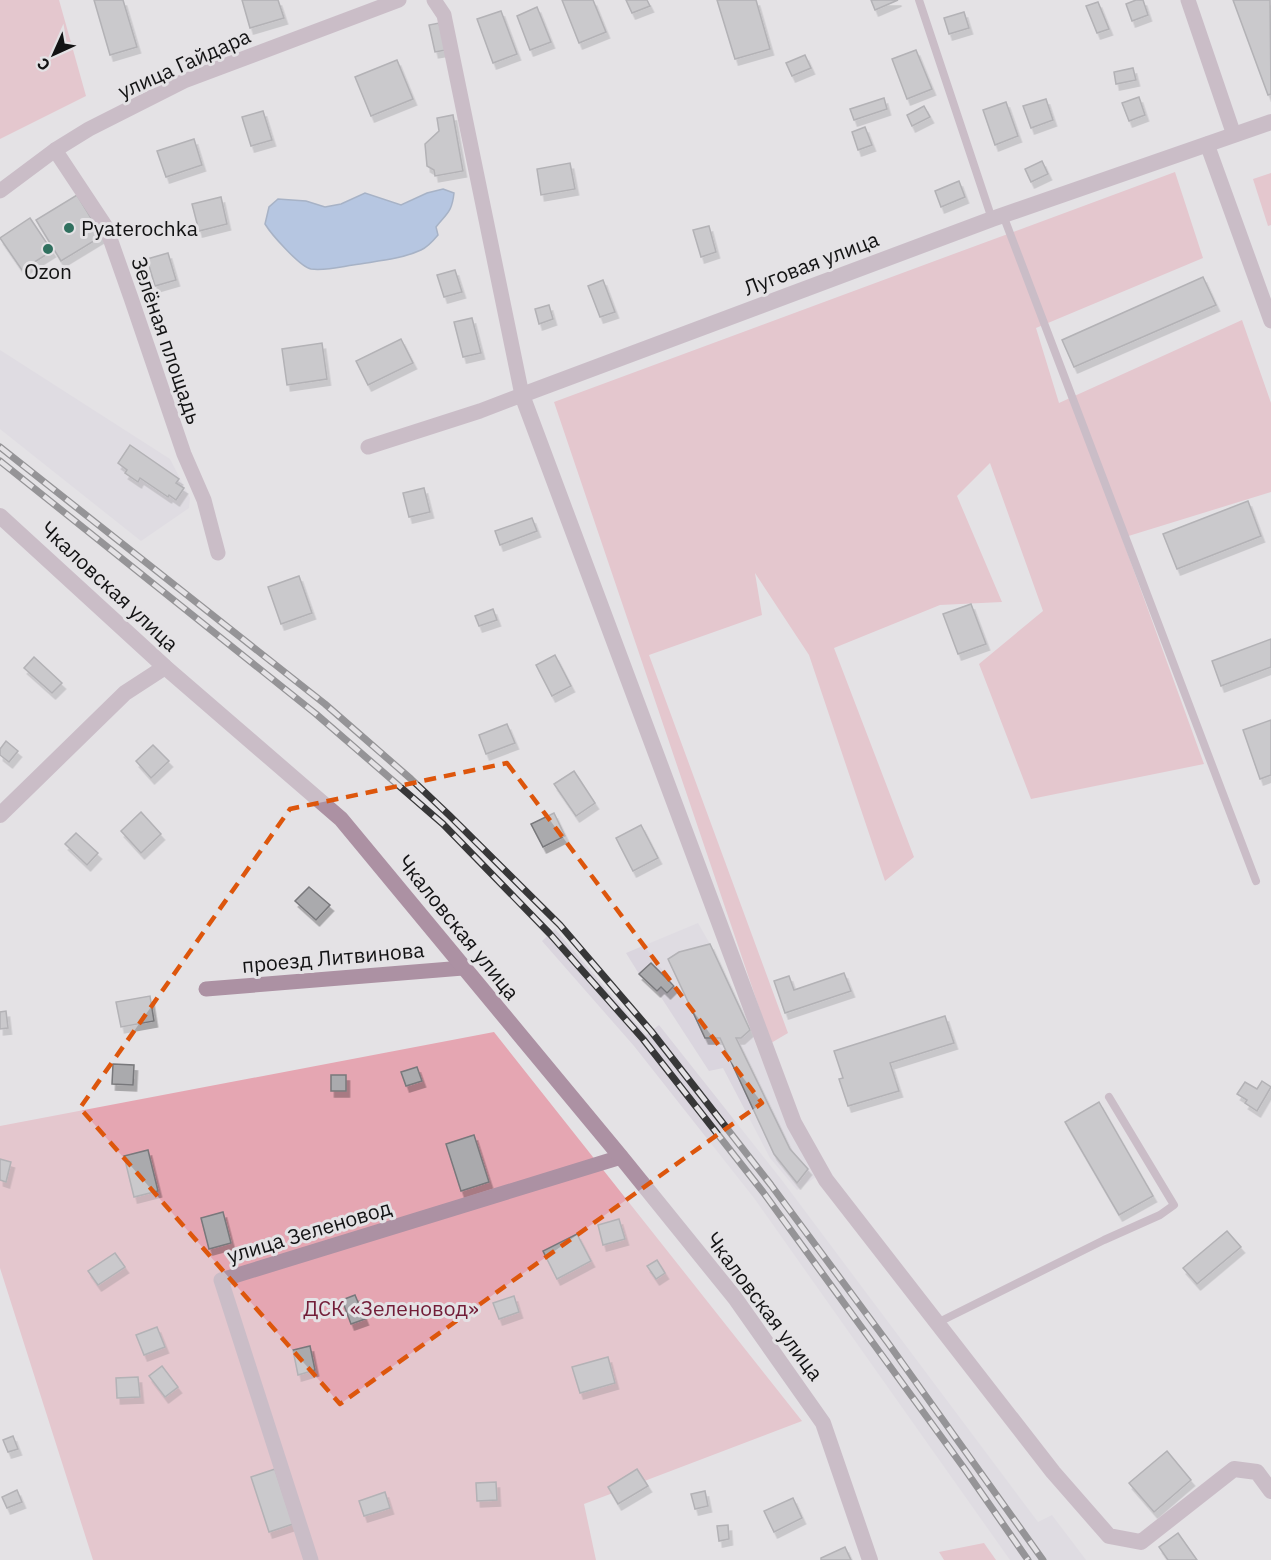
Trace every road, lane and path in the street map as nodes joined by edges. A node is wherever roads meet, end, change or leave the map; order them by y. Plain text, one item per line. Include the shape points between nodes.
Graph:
1 (399, 0) edge
2 (434, 0) edge
3 (919, 0) edge
4 (1188, 0) edge
5 (1271, 122) edge
6 (1234, 135) junction
7 (1207, 144) junction
8 (55, 150) junction
9 (0, 191) edge
10 (998, 217) junction
11 (1271, 321) edge
12 (522, 395) junction
13 (368, 447) dead end
14 (0, 516) edge
15 (218, 553) dead end
16 (165, 667) junction
17 (0, 815) edge
18 (1256, 881) dead end
19 (463, 968) junction
20 (206, 988) dead end
21 (1109, 1097) dead end
22 (621, 1157) junction
23 (937, 1323) junction
24 (1271, 1491) edge
25 (311, 1560) edge
26 (870, 1560) edge

1 - 8 street, улица Гайдара via 184,81
2 - 12 street via 444,15
3 - 10 lane
4 - 6 street
5 - 6 street, Луговая улица
6 - 7 street, Луговая улица
7 - 10 street, Луговая улица via 1151,168
7 - 11 street
8 - 9 street, улица Гайдара
8 - 15 street, Зелёная площадь via 106,227 184,454 204,500
10 - 12 street, Луговая улица
10 - 18 lane
12 - 13 street, Луговая улица
12 - 23 street via 794,1123 826,1180
14 - 16 street, Чкаловская улица
16 - 17 street via 125,693
16 - 19 street, Чкаловская улица via 341,819
19 - 20 street, проезд Литвинова
19 - 22 street, Чкаловская улица
21 - 23 lane via 1174,1205
22 - 25 street, улица Зеленовод via 221,1280
22 - 26 street, Чкаловская улица via 735,1298 823,1423
23 - 24 street via 1053,1472 1109,1536 1141,1542 1234,1469 1257,1472

